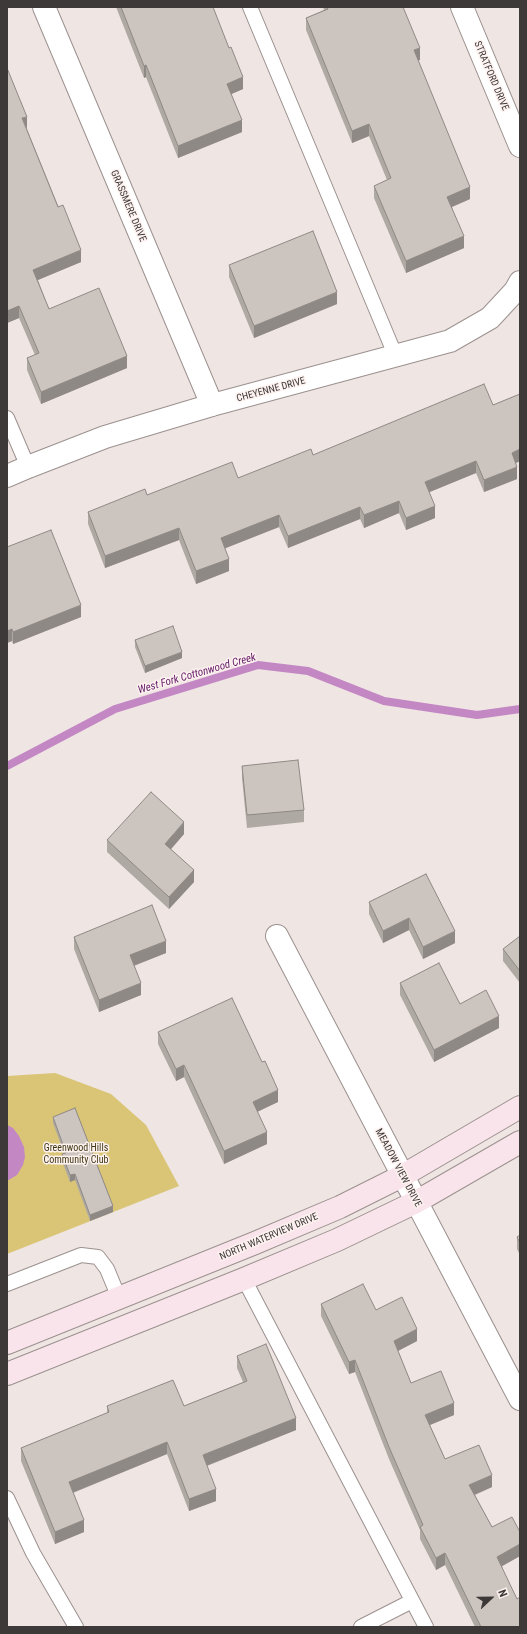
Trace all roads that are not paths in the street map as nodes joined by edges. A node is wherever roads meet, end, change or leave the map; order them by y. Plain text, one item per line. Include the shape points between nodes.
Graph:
1 (44, 7) edge
2 (250, 7) edge
3 (462, 7) edge
4 (520, 146) edge
5 (520, 282) edge
6 (396, 357) junction
7 (212, 405) junction
8 (7, 418) edge
9 (28, 467) junction
10 (7, 476) edge
11 (277, 936) dead end
12 (520, 1107) edge
13 (520, 1142) edge
14 (402, 1176) junction
15 (416, 1202) junction
16 (244, 1279) junction
17 (7, 1284) edge
18 (119, 1298) junction
19 (7, 1342) edge
20 (7, 1374) edge
21 (520, 1399) edge
22 (7, 1498) edge
23 (412, 1601) junction
24 (76, 1627) edge
25 (361, 1627) edge
26 (426, 1627) edge

1 - 7 street, GRASSMERE DRIVE
2 - 6 lane
3 - 4 street, STRATFORD DRIVE
5 - 6 street, CHEYENNE DRIVE via 490,318 450,341
6 - 7 street, CHEYENNE DRIVE
7 - 9 street, CHEYENNE DRIVE via 105,437
8 - 9 lane
9 - 10 street, CHEYENNE DRIVE
11 - 14 street, MEADOW VIEW DRIVE
12 - 14 street, NORTH WATERVIEW DRIVE
13 - 15 street
14 - 15 street, MEADOW VIEW DRIVE
14 - 18 street, NORTH WATERVIEW DRIVE via 340,1207
15 - 16 street via 337,1240
15 - 21 street, MEADOW VIEW DRIVE
16 - 20 street
16 - 23 lane
17 - 18 lane via 81,1256 92,1257 98,1258 107,1269
18 - 19 street, NORTH WATERVIEW DRIVE
22 - 24 lane via 34,1553
23 - 25 lane
23 - 26 lane

